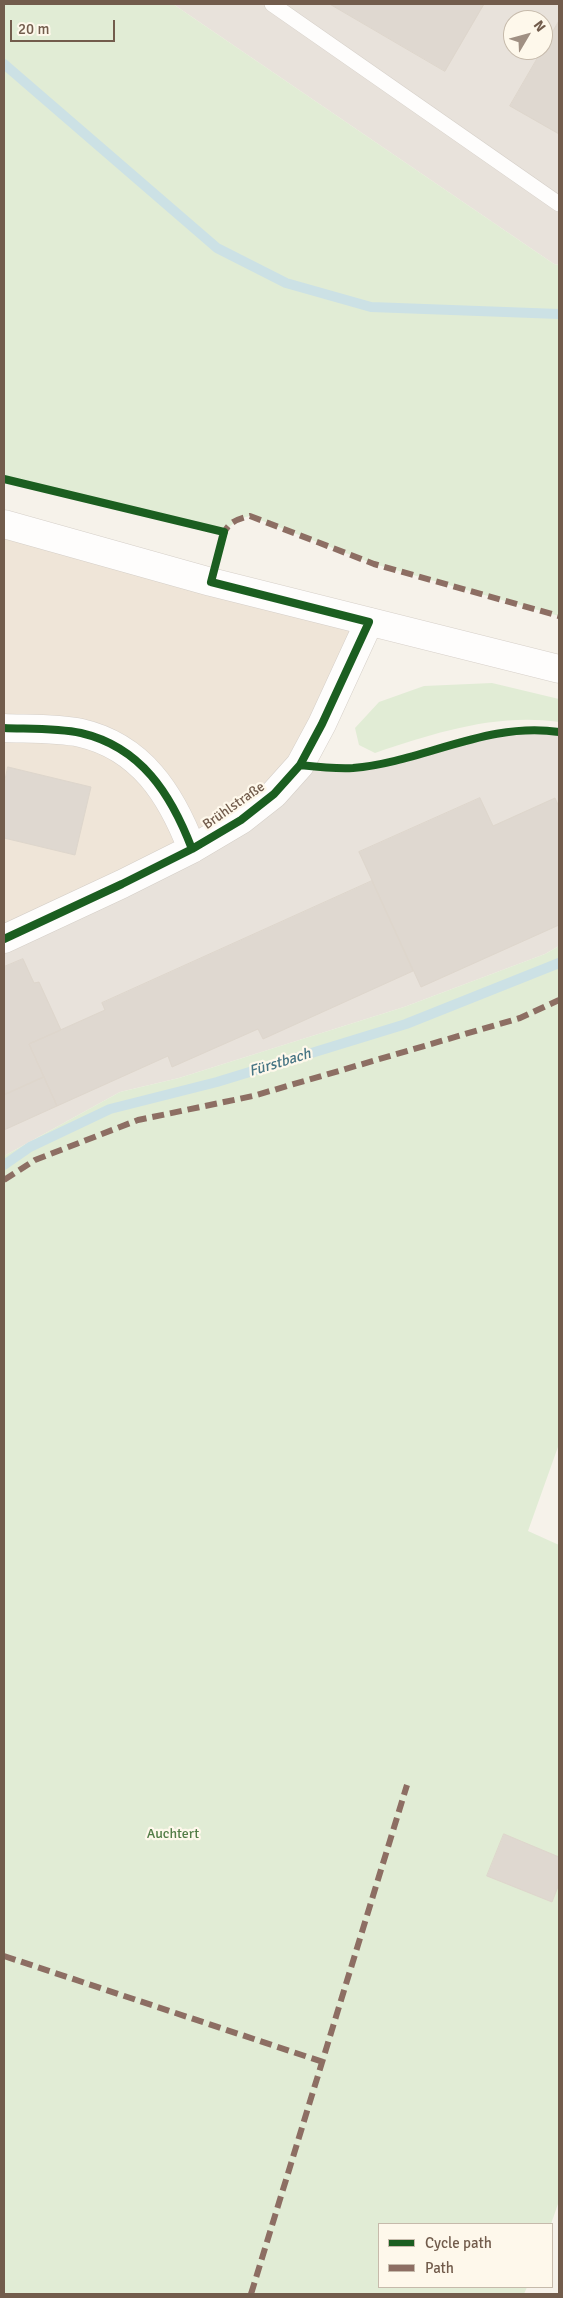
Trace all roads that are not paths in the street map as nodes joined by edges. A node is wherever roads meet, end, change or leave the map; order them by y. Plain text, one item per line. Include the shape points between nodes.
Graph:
1 (272, 4) edge
2 (559, 204) edge
3 (4, 524) edge
4 (368, 622) junction
5 (559, 669) edge
6 (4, 728) edge
7 (192, 849) junction
8 (4, 939) edge

1 - 2 lane
3 - 4 street
4 - 5 street
4 - 7 street, Brühlstraße via 300,765 274,794 241,820
6 - 7 street via 79,732 110,742 142,764 160,787 181,821
7 - 8 street, Brühlstraße

